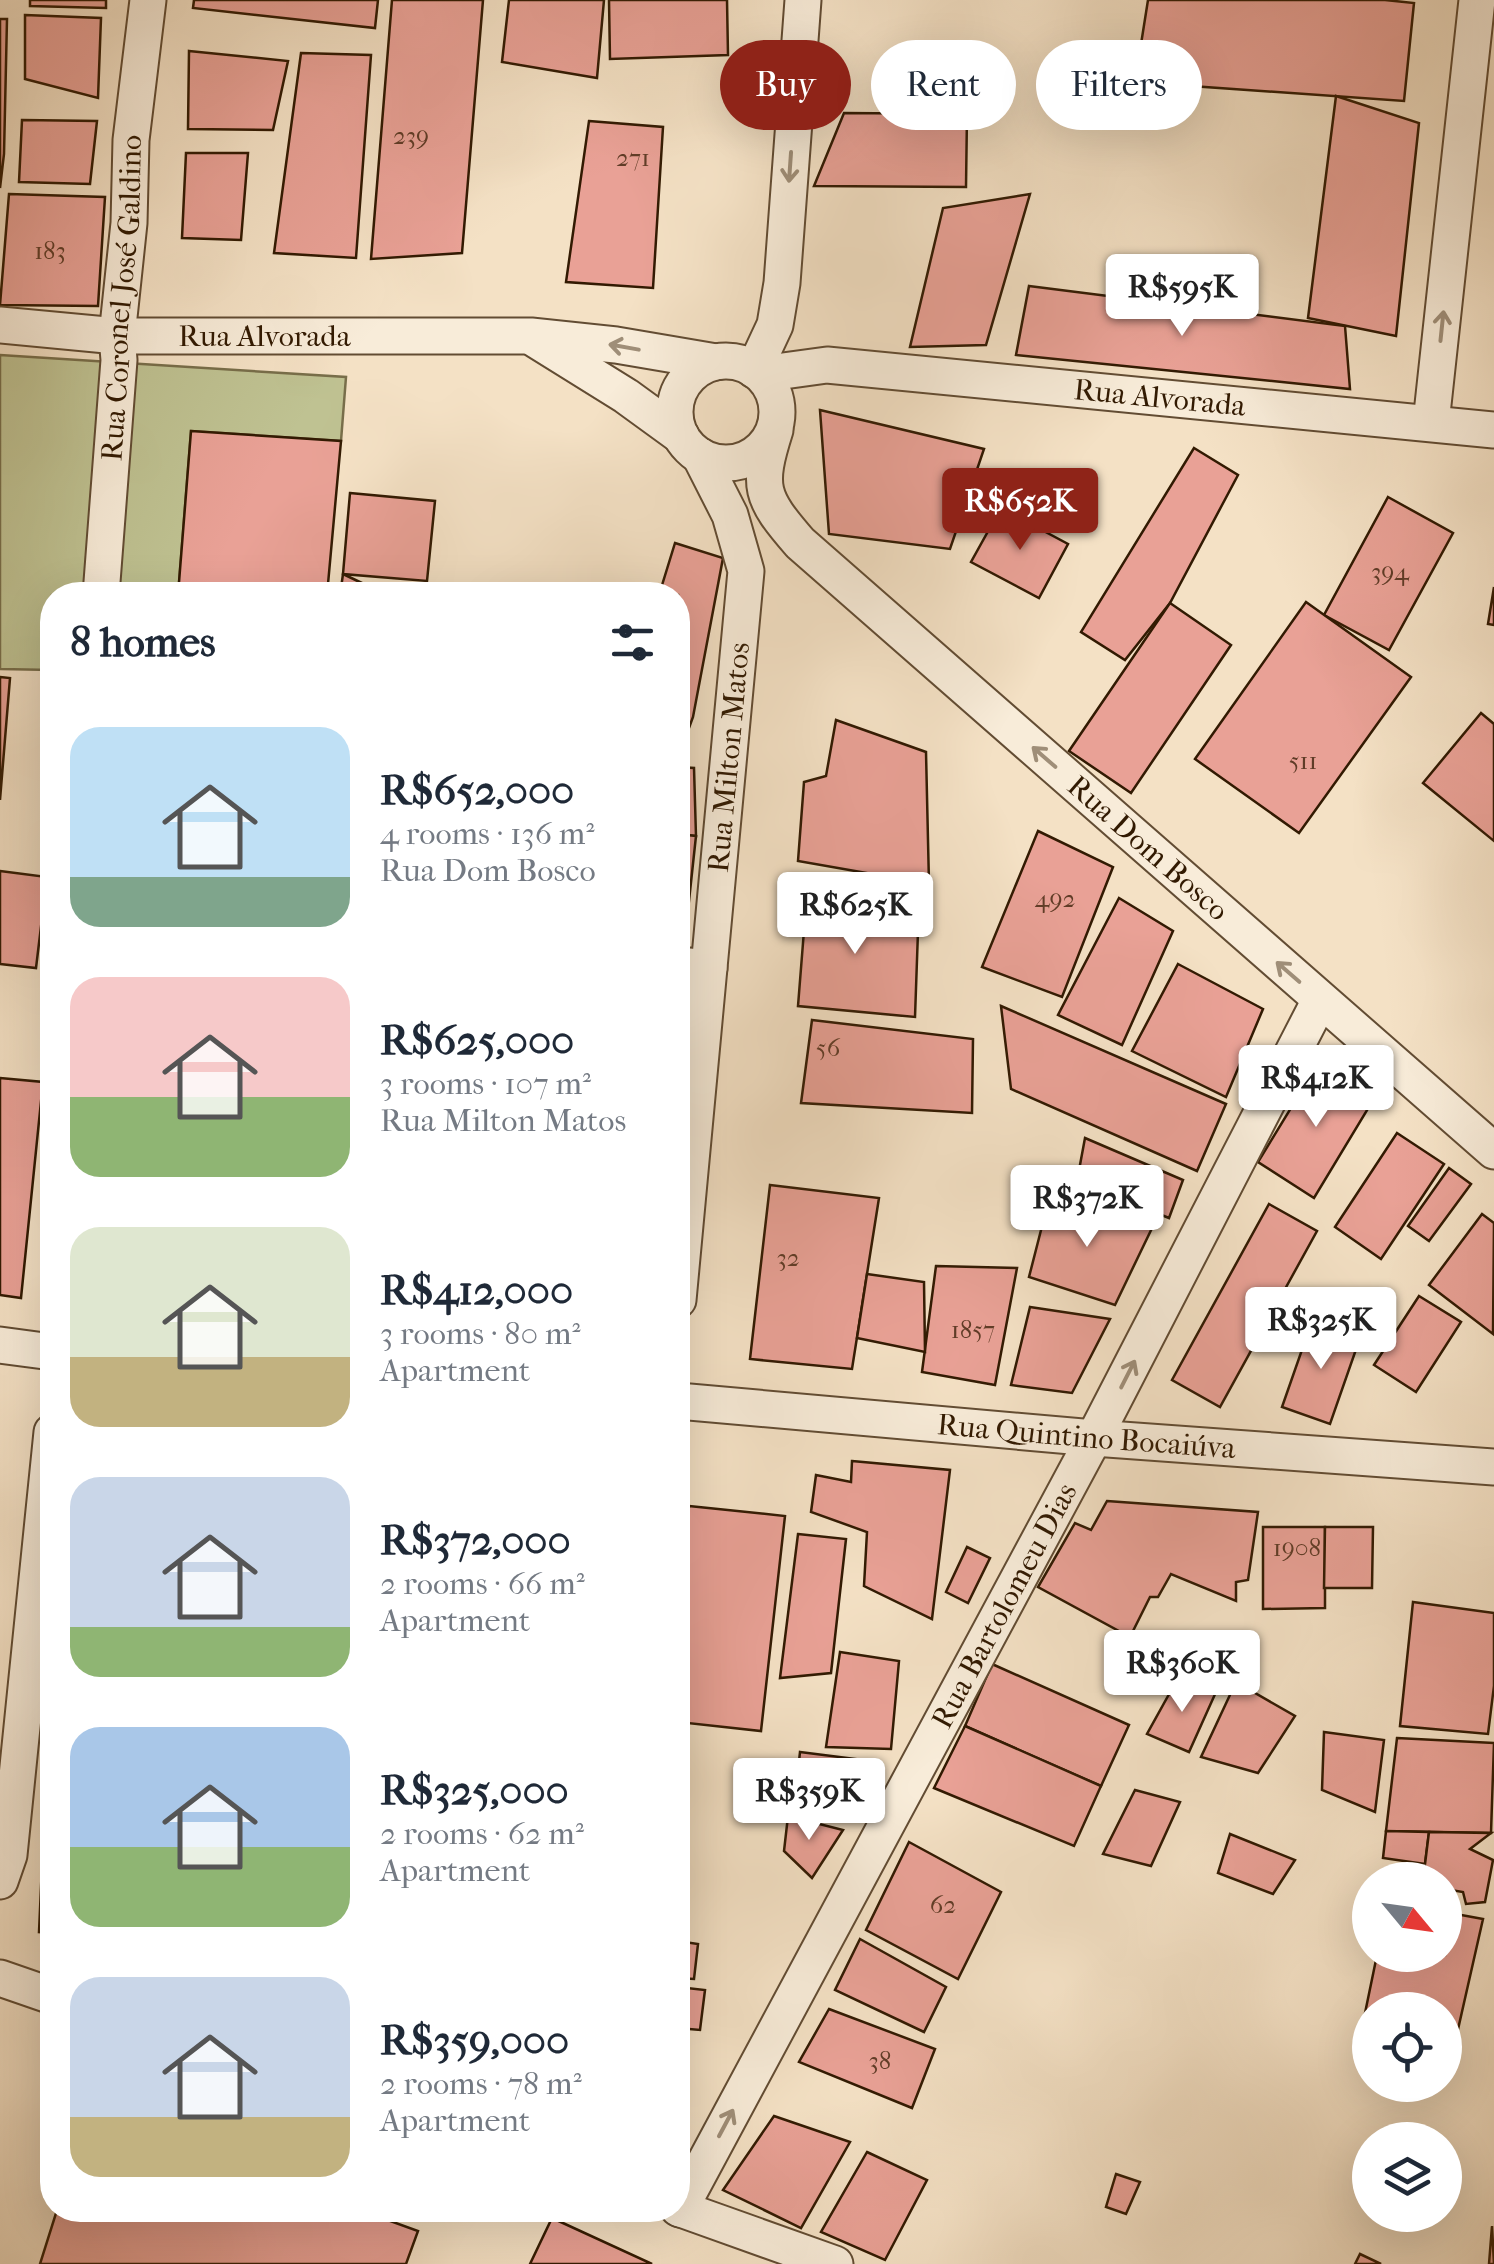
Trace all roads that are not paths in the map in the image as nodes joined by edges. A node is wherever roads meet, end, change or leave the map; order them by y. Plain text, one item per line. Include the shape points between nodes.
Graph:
1 (148, 0) edge
2 (803, 0) edge
3 (1477, 0) edge
4 (0, 324) edge
5 (117, 336) junction
6 (530, 336) junction
7 (716, 362) junction
8 (827, 365) junction
9 (758, 372) junction
10 (777, 419) junction
11 (1431, 423) junction
12 (1494, 430) edge
13 (690, 446) junction
14 (771, 553) junction
15 (102, 582) edge
16 (693, 966) edge
17 (1320, 1000) junction
18 (690, 1033) edge
19 (1494, 1150) edge
20 (0, 1345) edge
21 (40, 1350) edge
22 (690, 1402) edge
23 (1094, 1438) junction
24 (1494, 1468) edge
25 (40, 1553) edge
26 (0, 1881) edge
27 (0, 1978) edge
28 (40, 1992) edge
29 (690, 2188) edge
30 (690, 2212) edge
31 (835, 2264) edge

1 - 5 street, Rua Coronel José Galdino
2 -> 9 street via 782,283
11 -> 3 street
4 - 5 street, Rua Alvorada
5 - 6 street, Rua Alvorada
5 - 15 street, Rua Coronel José Galdino
7 -> 6 street, Rua Alvorada
6 - 13 street
7 - 9 street, Rua Alvorada
7 - 13 street via 695,369 676,398 674,418
8 - 9 street, Rua Alvorada
8 - 10 street
8 - 11 street, Rua Alvorada
9 - 10 street via 774,389
10 - 13 street via 762,449 743,460 720,462
10 - 14 street, Rua Dom Bosco via 763,469 766,494 780,520
11 - 12 street, Rua Alvorada
13 - 14 street, Rua Milton Matos via 730,514
14 - 16 street, Rua Milton Matos
17 -> 14 street, Rua Dom Bosco
16 - 18 street, Rua Milton Matos
17 - 19 street, Rua Dom Bosco
23 -> 17 street, Rua Bartolomeu Dias
20 - 21 street
22 - 23 street, Rua Quintino Bocaiúva
23 - 24 street, Rua Quintino Bocaiúva
29 -> 23 street, Rua Bartolomeu Dias
25 - 26 street via 10,1854
27 - 28 street
30 - 31 street

